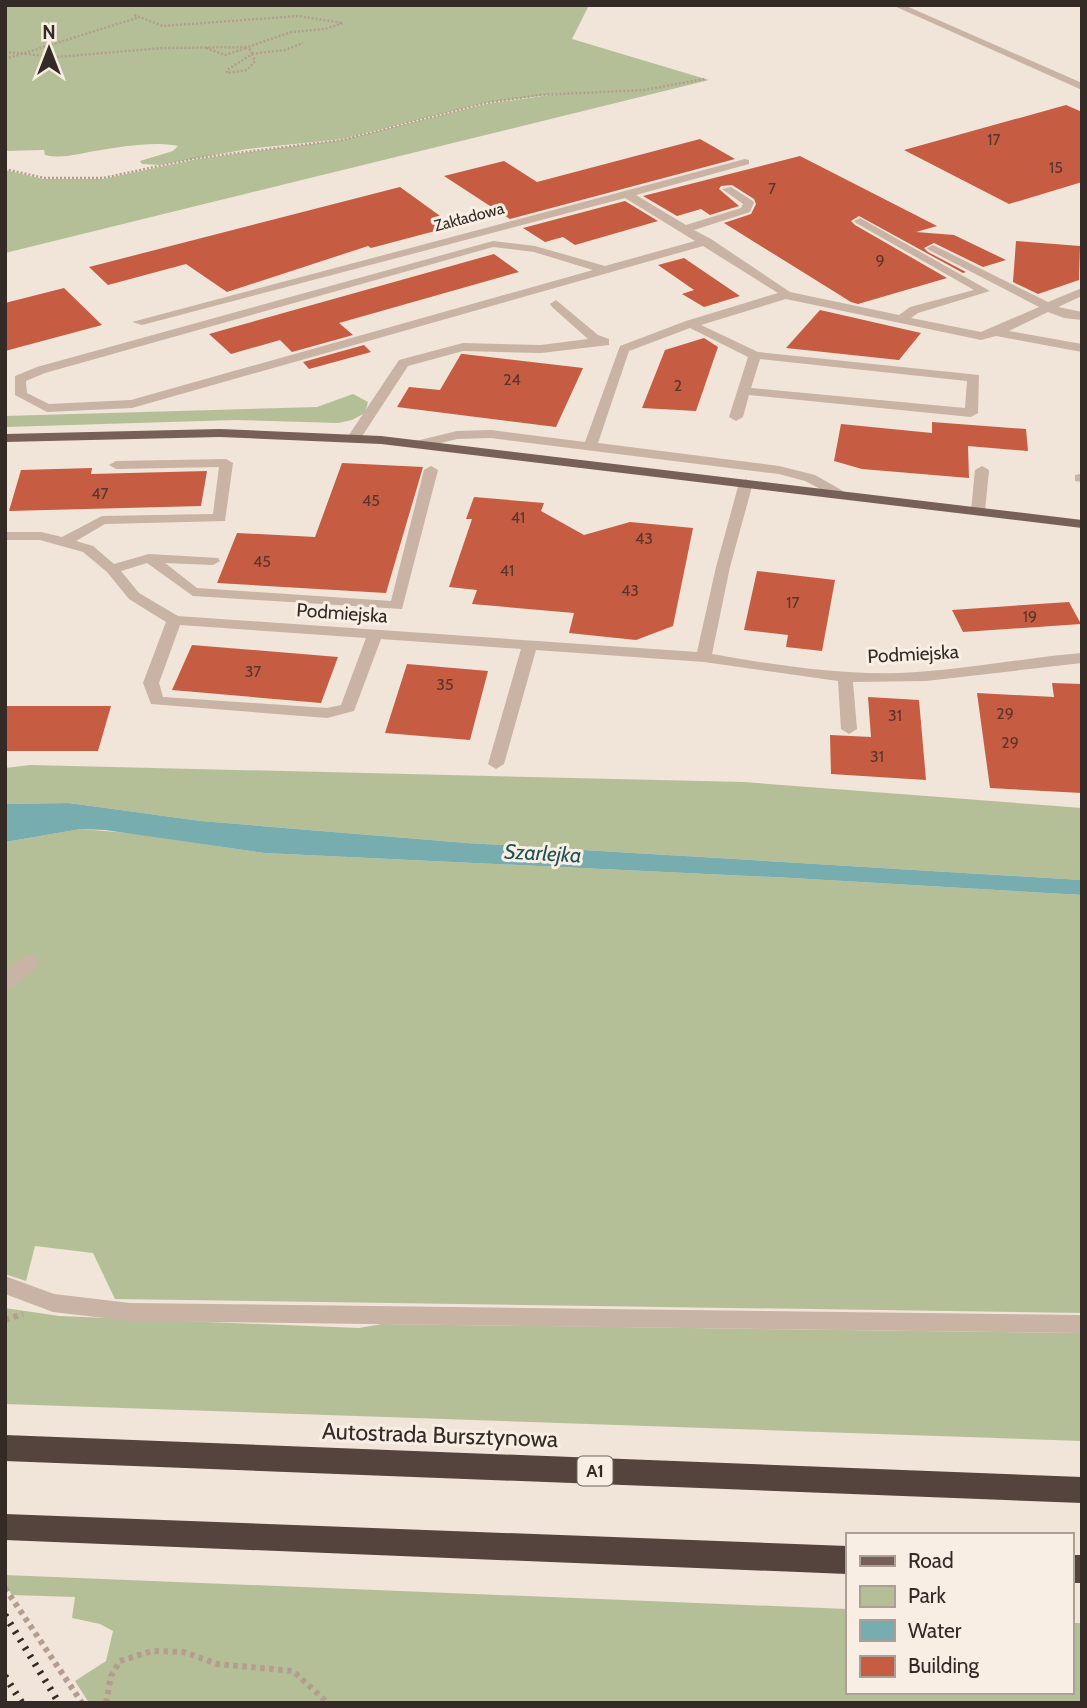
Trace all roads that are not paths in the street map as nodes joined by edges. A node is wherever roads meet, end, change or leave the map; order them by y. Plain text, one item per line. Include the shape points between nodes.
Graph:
1 (896, 5) edge
2 (1082, 87) edge
3 (745, 162) dead end
4 (727, 189) dead end
5 (627, 194) junction
6 (860, 221) dead end
7 (686, 229) junction
8 (707, 241) junction
9 (933, 248) dead end
10 (606, 270) junction
11 (1082, 292) edge
12 (786, 295) junction
13 (556, 303) dead end
14 (1048, 307) junction
15 (1082, 316) edge
16 (902, 319) junction
17 (138, 321) dead end
18 (690, 324) junction
19 (996, 332) junction
20 (602, 341) junction
21 (1082, 348) edge
22 (624, 349) junction
23 (755, 355) junction
24 (745, 391) junction
25 (736, 417) dead end
26 (5, 438) edge
27 (354, 438) junction
28 (421, 444) junction
29 (590, 446) junction
30 (116, 465) dead end
31 (431, 470) dead end
32 (982, 470) dead end
33 (746, 483) junction
34 (838, 494) junction
35 (978, 511) junction
36 (1082, 524) edge
37 (5, 536) edge
38 (64, 542) junction
39 (149, 558) junction
40 (214, 561) dead end
41 (112, 569) junction
42 (174, 620) junction
43 (375, 635) junction
44 (529, 647) junction
45 (704, 657) junction
46 (1082, 658) edge
47 (845, 675) junction
48 (849, 729) dead end
49 (496, 764) dead end
50 (30, 962) dead end
51 (5, 983) edge
52 (5, 1285) edge
53 (1082, 1324) edge
54 (5, 1448) edge
55 (1082, 1490) edge
56 (5, 1527) edge
57 (846, 1560) edge

1 - 2 street
3 - 5 street, Zakładowa
4 - 7 street via 749,203 746,210
5 - 7 street
5 - 17 street, Zakładowa
6 - 16 street via 984,291 914,310
7 - 8 street
8 - 10 street
8 - 12 street
9 - 14 street
10 - 10 street via 132,404 47,408 21,395 20,379 41,370 493,244 535,249
11 - 14 street
12 - 16 street
12 - 18 street
13 - 20 street
14 - 15 street
14 - 19 street
16 - 19 street via 981,336
18 - 22 street
18 - 23 street
19 - 21 street
20 - 22 street
20 - 27 street via 541,349 463,347 403,363
22 - 29 street
23 - 24 street
23 - 24 street via 974,378 971,413
24 - 25 street
26 - 27 main road via 209,433
27 - 28 main road
28 - 29 street via 457,435 491,434
28 - 33 main road
29 - 34 street via 779,470 810,478
30 - 38 street via 226,463 220,518 102,520
31 - 39 street via 397,606 192,592
32 - 35 street
33 - 34 main road
33 - 45 street
34 - 35 main road
35 - 36 main road
37 - 38 street, Podmiejska via 41,536
38 - 41 street, Podmiejska via 88,549
39 - 40 street
39 - 41 street
41 - 42 street, Podmiejska via 134,596
42 - 43 street, Podmiejska
42 - 43 street via 151,683 157,701 327,713 348,708
43 - 44 street, Podmiejska
44 - 45 street, Podmiejska
44 - 49 street
45 - 47 street, Podmiejska
46 - 47 street, Podmiejska via 935,676
47 - 48 street
50 - 51 street
52 - 53 street via 53,1303 130,1311
54 - 55 highway, Autostrada Bursztynowa / A1
56 - 57 highway

